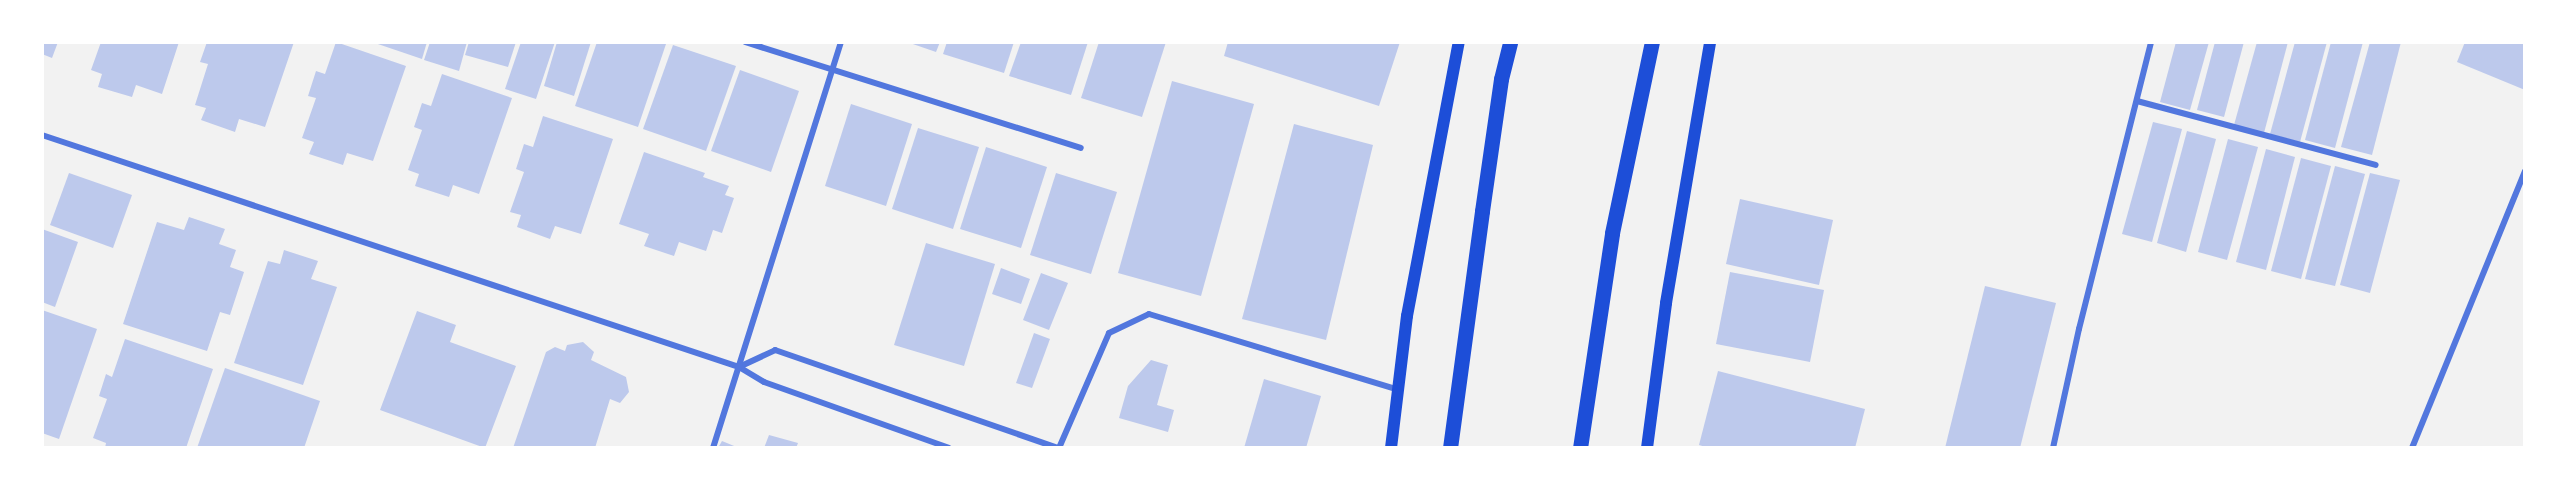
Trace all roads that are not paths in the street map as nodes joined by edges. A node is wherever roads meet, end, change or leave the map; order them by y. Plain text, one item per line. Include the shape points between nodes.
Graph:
1 (745, 42) edge
2 (841, 42) edge
3 (1459, 42) edge
4 (1510, 42) edge
5 (1652, 42) edge
6 (1710, 42) edge
7 (2151, 42) edge
8 (832, 71) junction
9 (2137, 101) junction
10 (42, 135) edge
11 (1081, 148) dead end
12 (2376, 165) dead end
13 (2525, 171) edge
14 (740, 367) junction
15 (1399, 390) junction
16 (713, 448) edge
17 (949, 448) edge
18 (1058, 448) edge
19 (1391, 448) edge
20 (1450, 448) edge
21 (1580, 448) edge
22 (1647, 448) edge
23 (2053, 448) edge
24 (2412, 448) edge

1 - 8 street
2 - 8 street
3 - 15 main road via 1407,315
4 - 20 main road
5 - 21 main road via 1612,233
6 - 22 main road via 1666,303
7 - 9 street
8 - 11 street
8 - 14 street
9 - 12 street
9 - 23 street
10 - 14 street
13 - 24 street
14 - 16 street
14 - 17 street via 764,382
14 - 18 street via 775,350
15 - 18 street via 1149,314 1109,333
15 - 19 main road

